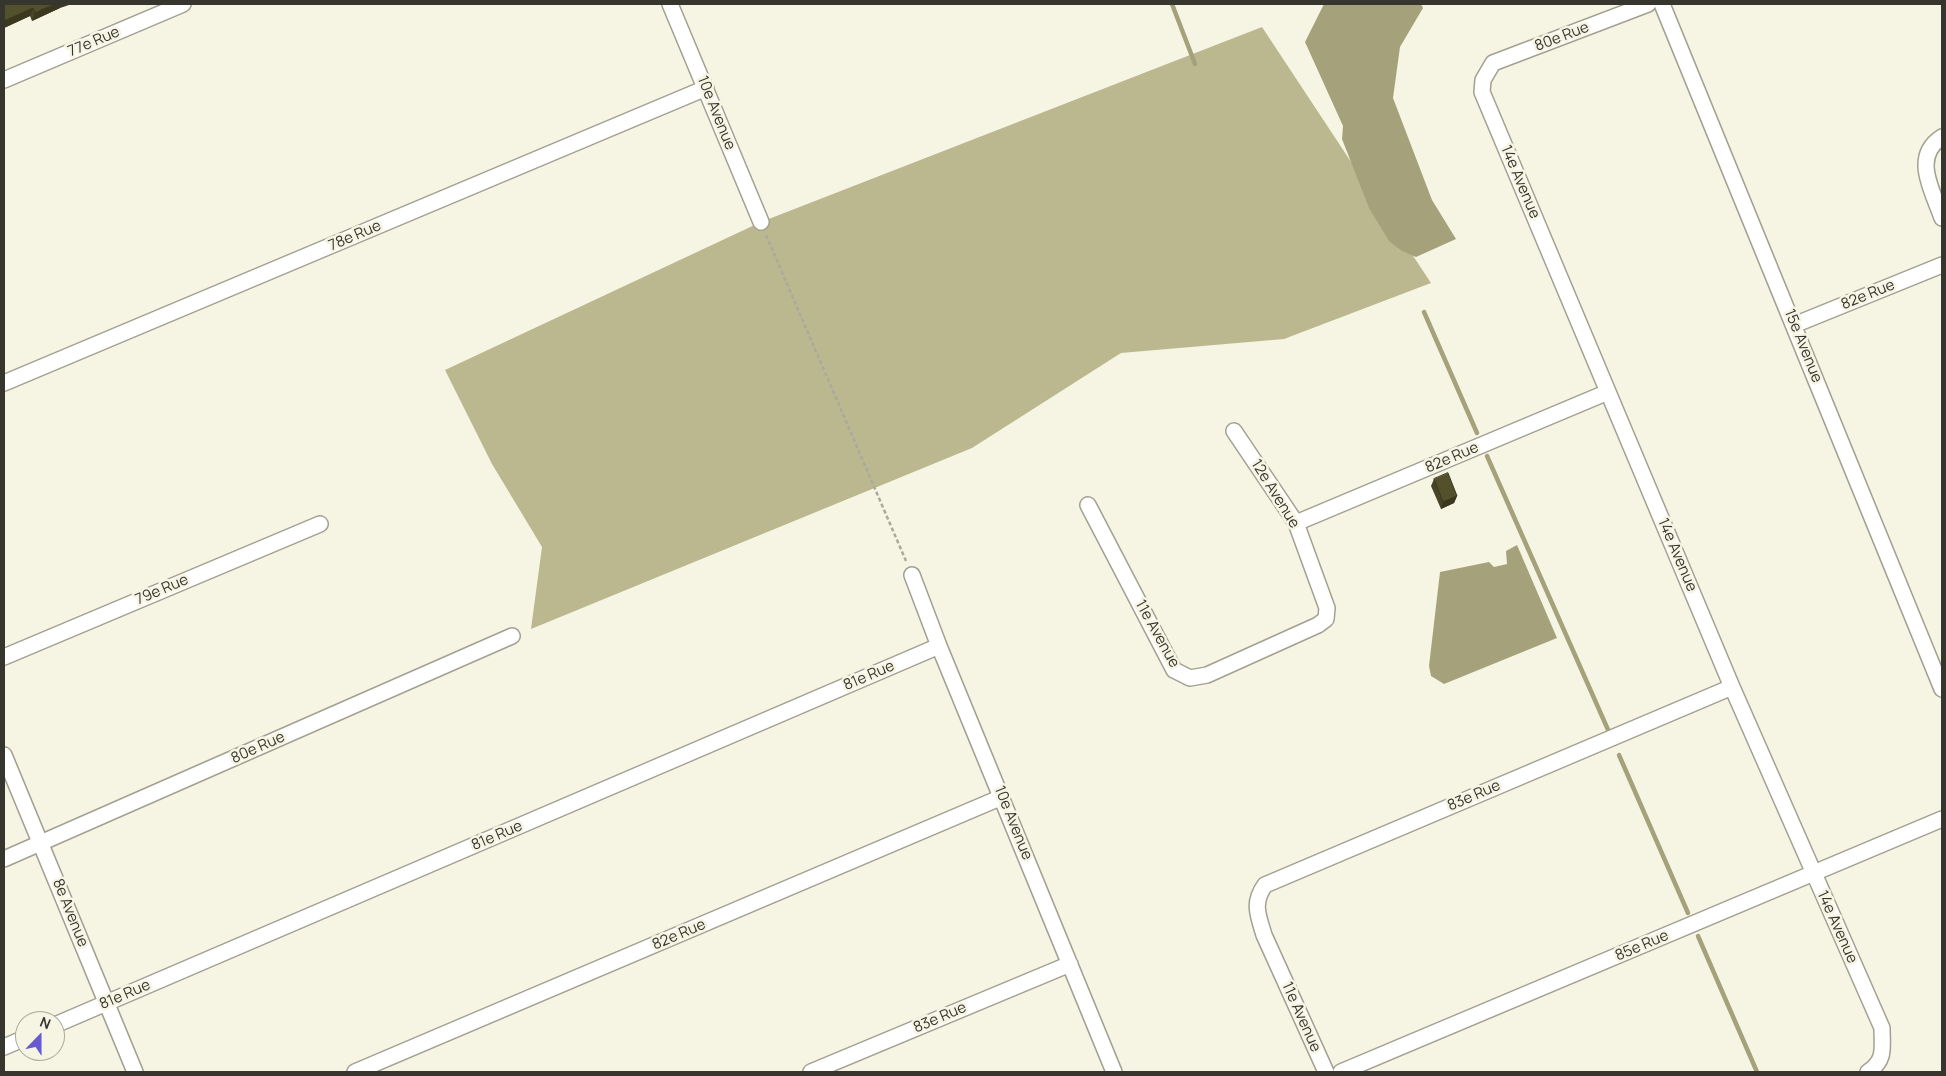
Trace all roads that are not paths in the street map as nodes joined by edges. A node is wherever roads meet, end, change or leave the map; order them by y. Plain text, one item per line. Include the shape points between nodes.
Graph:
1 (183, 4) edge
2 (670, 4) edge
3 (1648, 4) edge
4 (1662, 4) edge
5 (4, 80) edge
6 (1483, 80) joint
7 (706, 88) junction
8 (1942, 137) edge
9 (1942, 218) edge
10 (761, 222) road end
11 (1942, 265) edge
12 (1794, 324) junction
13 (4, 383) edge
14 (1608, 392) junction
15 (1234, 431) dead end
16 (1088, 505) dead end
17 (1296, 523) junction
18 (320, 524) dead end
19 (912, 575) road end
20 (1326, 619) joint
21 (512, 636) dead end
22 (939, 646) junction
23 (4, 657) edge
24 (1732, 687) junction
25 (1942, 689) edge
26 (4, 755) edge
27 (1002, 797) junction
28 (1942, 819) edge
29 (41, 843) junction
30 (4, 859) edge
31 (1813, 874) junction
32 (1264, 935) joint
33 (1070, 964) junction
34 (106, 1003) junction
35 (65, 1021) edge
36 (135, 1072) edge
37 (355, 1072) edge
38 (811, 1072) edge
39 (1114, 1072) edge
40 (1326, 1072) edge
41 (1341, 1072) edge
42 (1868, 1072) edge

1 - 5 street, 77e Rue
2 - 7 street, 10e Avenue
3 - 6 street, 80e Rue via 1493,63
4 - 12 street, 15e Avenue
6 - 14 street, 14e Avenue via 1482,92
7 - 10 street, 10e Avenue
7 - 13 street, 78e Rue
8 - 9 street via 1926,154 1925,169
11 - 12 street, 82e Rue
12 - 25 street, 15e Avenue
14 - 17 street, 82e Rue
14 - 24 street, 14e Avenue
15 - 17 street, 12e Avenue
16 - 20 street, 11e Avenue via 1174,670 1190,678 1207,675
17 - 20 street, 12e Avenue via 1327,608
18 - 23 street, 79e Rue
19 - 22 street, 10e Avenue
21 - 29 street, 80e Rue
22 - 27 street, 10e Avenue
22 - 34 street, 81e Rue
24 - 31 street, 14e Avenue
24 - 32 street, 83e Rue via 1265,884 1256,901
26 - 29 street, 8e Avenue
27 - 33 street, 10e Avenue
27 - 37 street, 82e Rue
28 - 31 street, 85e Rue
29 - 30 street, 80e Rue
29 - 34 street, 8e Avenue
31 - 41 street, 85e Rue
31 - 42 street, 14e Avenue via 1882,1028 1880,1061
32 - 40 street, 11e Avenue
33 - 38 street, 83e Rue
33 - 39 street, 10e Avenue
34 - 35 street, 81e Rue
34 - 36 street, 8e Avenue

